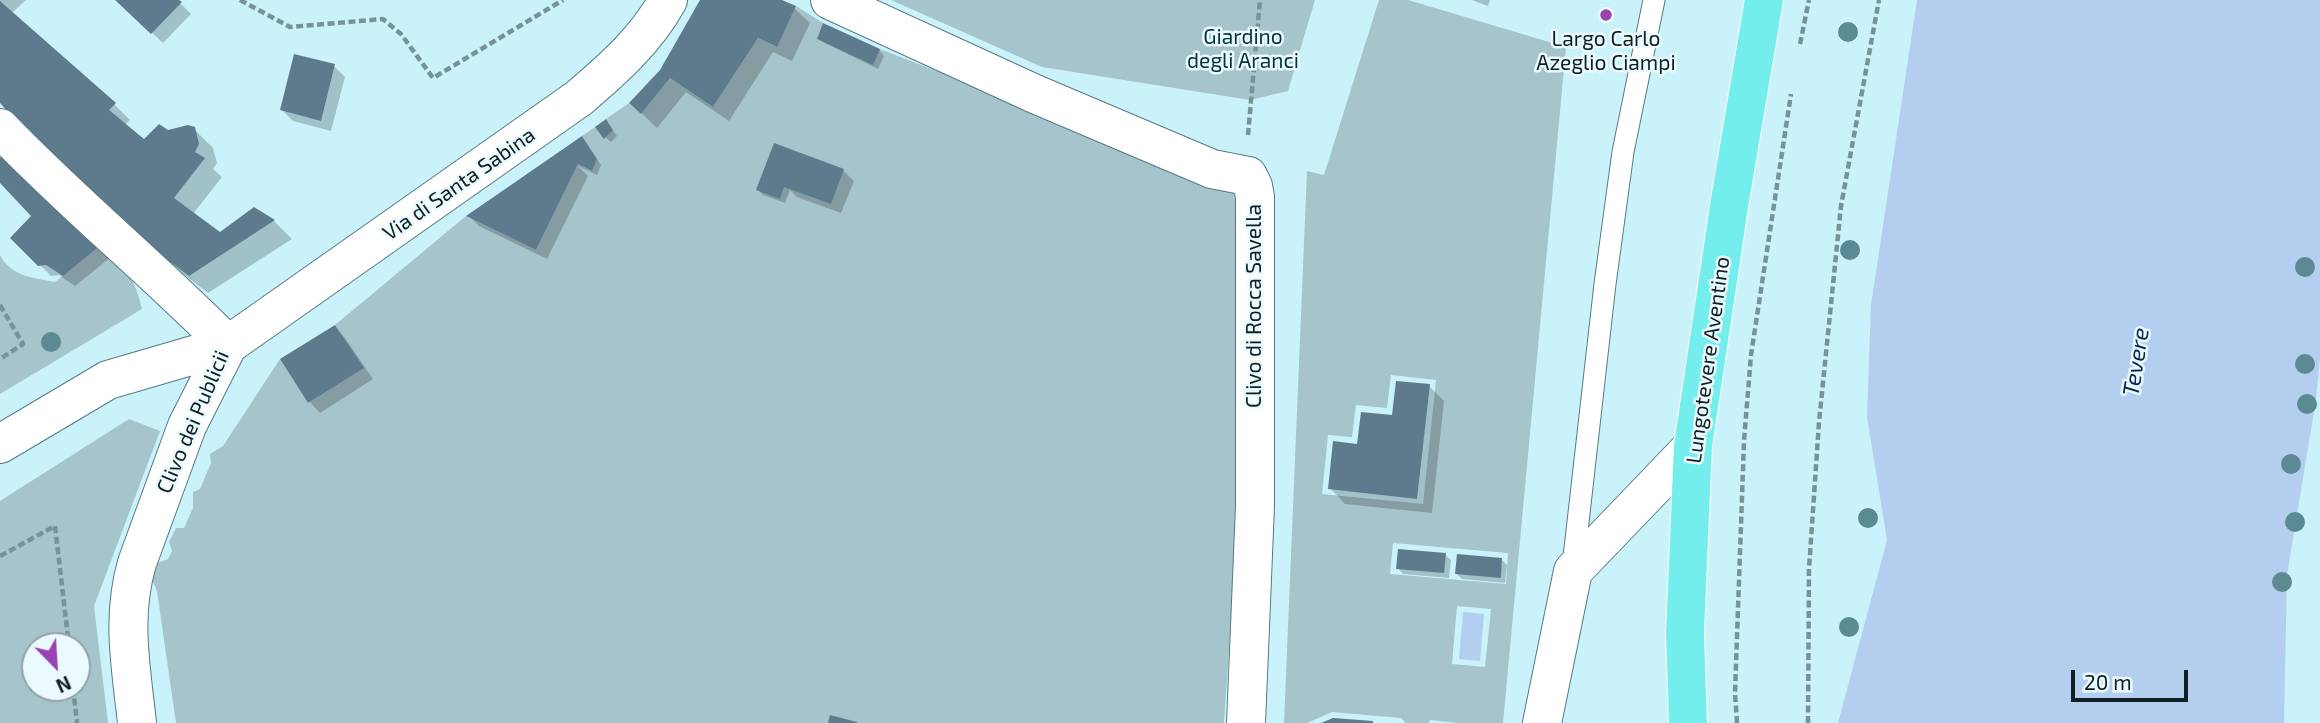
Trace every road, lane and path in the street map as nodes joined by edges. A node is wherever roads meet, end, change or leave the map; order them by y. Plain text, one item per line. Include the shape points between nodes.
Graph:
1 (240, 0) edge
2 (563, 0) edge
3 (668, 0) edge
4 (830, 0) edge
5 (1260, 0) edge
6 (1654, 0) edge
7 (1765, 0) edge
8 (1809, 0) edge
9 (1879, 0) edge
10 (1797, 55) dead end
11 (1793, 83) dead end
12 (0, 128) edge
13 (1247, 146) dead end
14 (0, 305) edge
15 (228, 345) junction
16 (0, 359) edge
17 (0, 444) edge
18 (1693, 446) junction
19 (0, 556) edge
20 (1573, 571) junction
21 (66, 632) edge
22 (75, 702) edge
23 (78, 723) edge
24 (137, 723) edge
25 (1247, 723) edge
26 (1542, 723) edge
27 (1688, 723) edge
28 (1737, 723) edge
29 (1808, 723) edge

1 - 2 path via 290,27 383,19 401,34 433,78
3 - 15 street, Via di Santa Sabina via 641,39 579,98
4 - 25 street, Clivo di Rocca Savella via 1212,169 1248,176 1255,197 1255,506
5 - 13 path
6 - 20 lane via 1623,152
7 - 18 main road, Lungotevere Aventino
8 - 10 path
9 - 29 path via 1841,206 1819,422 1809,569
11 - 28 path via 1751,355 1744,441
12 - 15 street, Clivo dei Publicii
14 - 16 path via 23,344
15 - 17 street via 108,380
15 - 24 street, Clivo dei Publicii via 187,426 130,586 127,623
18 - 20 street
18 - 27 main road, Lungotevere Aventino via 1685,633
19 - 21 path via 55,526
20 - 26 street
22 - 23 path

